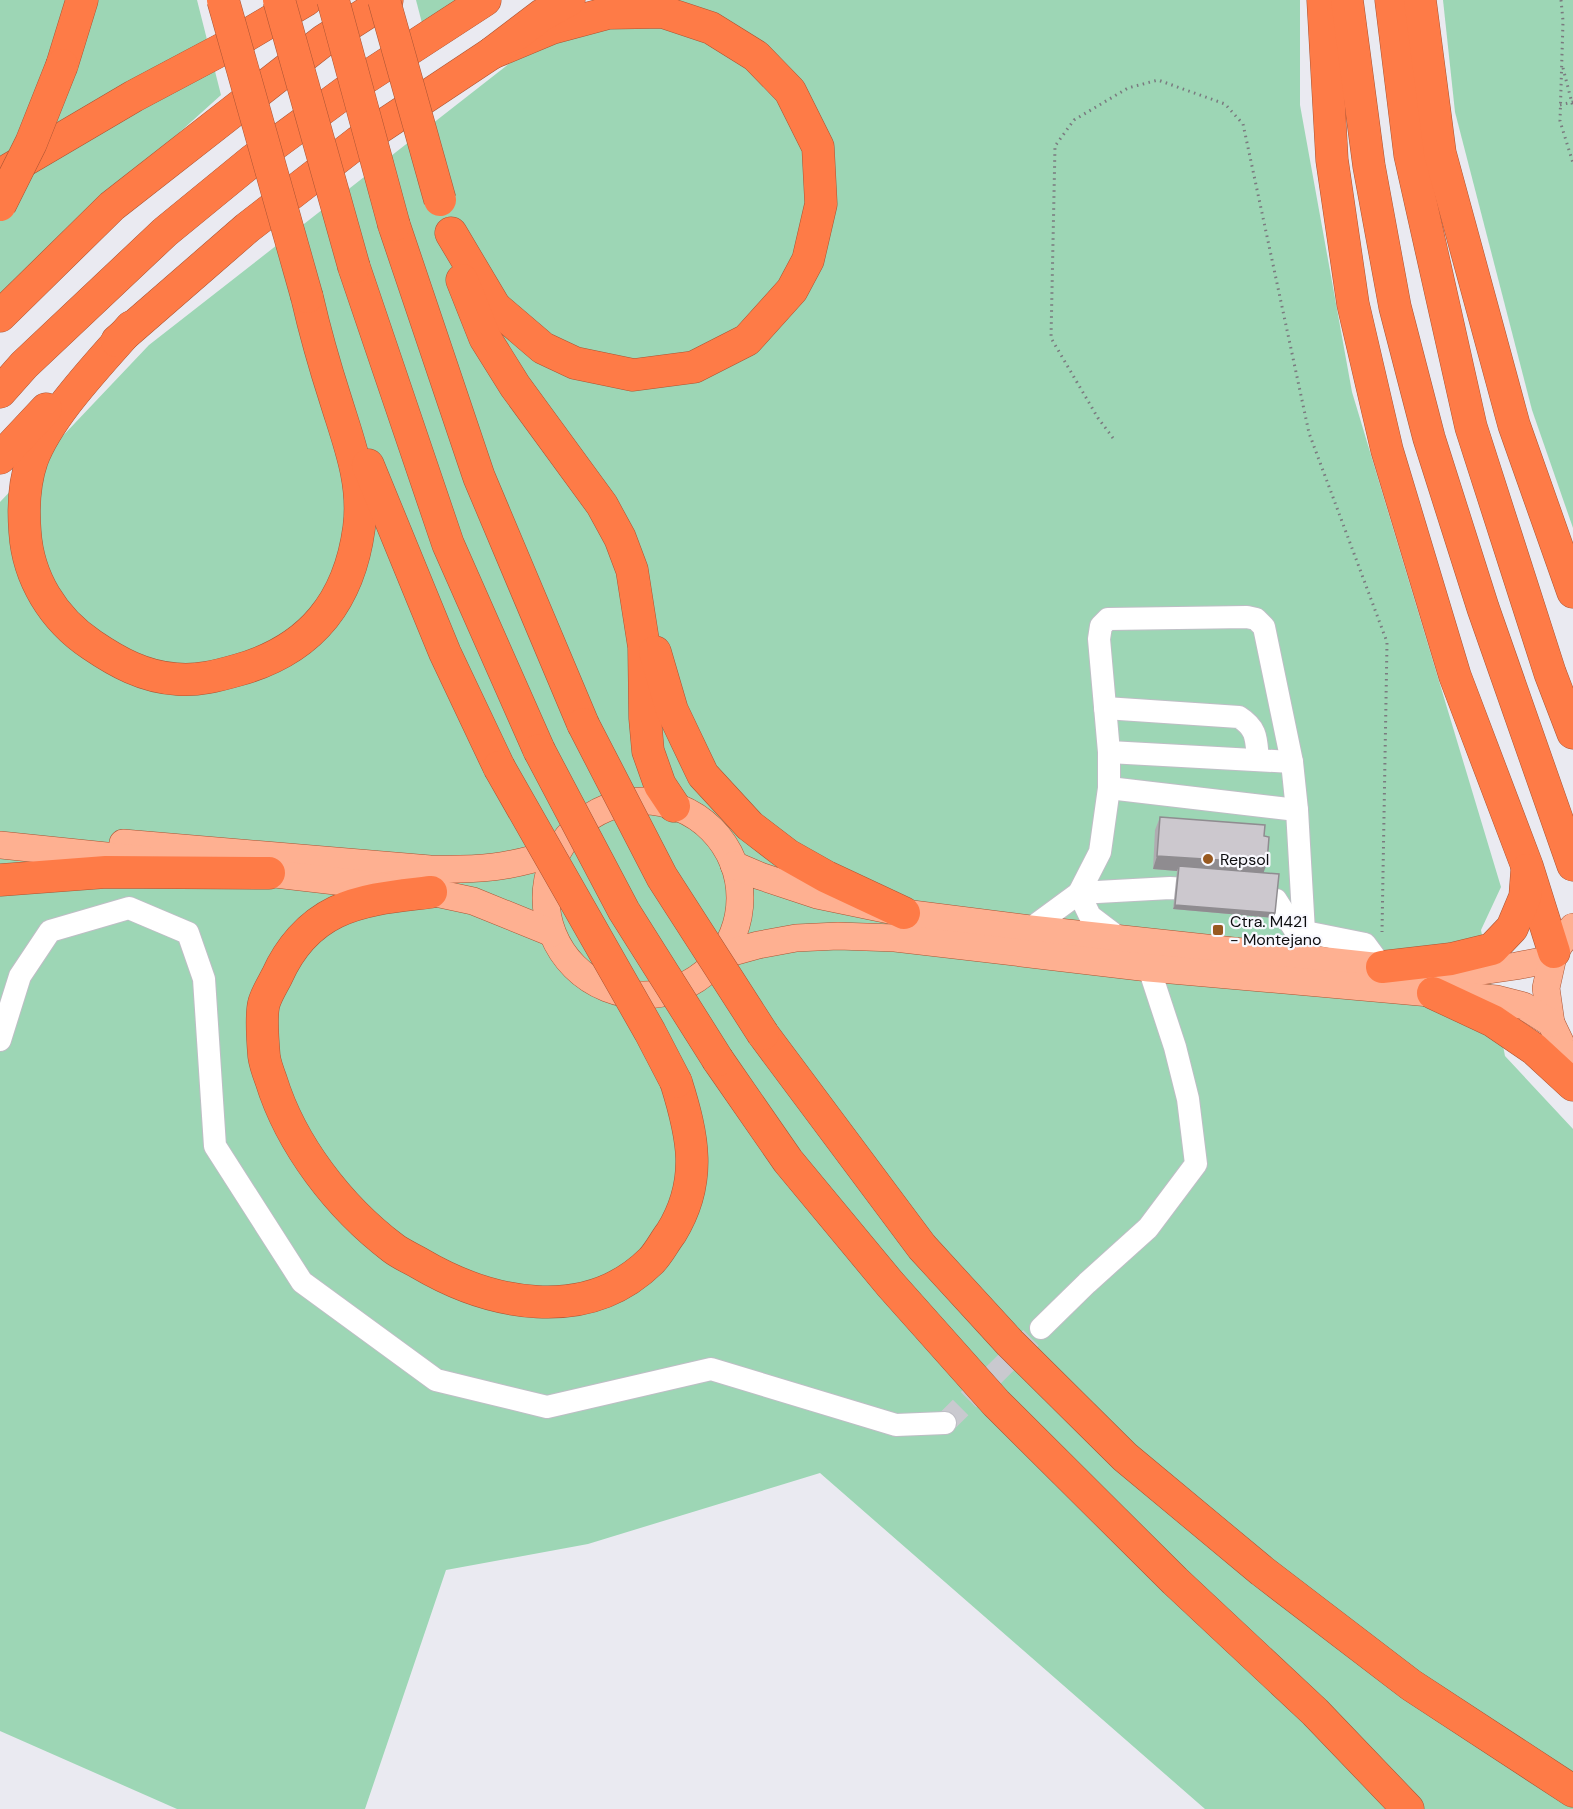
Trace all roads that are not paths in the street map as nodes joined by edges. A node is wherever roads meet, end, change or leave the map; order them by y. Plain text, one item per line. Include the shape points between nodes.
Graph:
1 (82, 0) edge
2 (223, 0) edge
3 (279, 0) edge
4 (306, 0) edge
5 (333, 0) edge
6 (385, 0) edge
7 (484, 0) edge
8 (569, 0) edge
9 (1323, 0) edge
10 (1347, 0) edge
11 (1391, 0) edge
12 (1420, 0) edge
13 (492, 52) junction
14 (0, 175) edge
15 (0, 205) edge
16 (451, 233) junction
17 (307, 297) junction
18 (0, 316) edge
19 (131, 327) junction
20 (0, 392) edge
21 (0, 459) edge
22 (632, 570) junction
23 (1573, 592) edge
24 (1105, 708) junction
25 (1573, 733) edge
26 (1109, 752) junction
27 (1258, 760) junction
28 (1292, 762) junction
29 (1108, 788) junction
30 (674, 806) junction
31 (1297, 810) junction
32 (0, 832) edge
33 (0, 845) edge
34 (556, 852) junction
35 (734, 865) junction
36 (1573, 865) edge
37 (1527, 866) junction
38 (269, 873) junction
39 (0, 880) edge
40 (431, 892) junction
41 (1079, 893) junction
42 (904, 913) junction
43 (1573, 927) edge
44 (1030, 929) junction
45 (1304, 932) junction
46 (552, 933) junction
47 (1119, 938) junction
48 (1553, 955) junction
49 (722, 956) junction
50 (1382, 967) junction
51 (1149, 968) junction
52 (1432, 993) junction
53 (1551, 1023) junction
54 (0, 1040) edge
55 (1573, 1058) edge
56 (1573, 1085) edge
57 (1041, 1328) tunnel mouth
58 (945, 1423) tunnel mouth
59 (1573, 1791) edge
60 (1408, 1809) edge

1 - 15 highway, bridge via 31,143
2 - 17 highway, bridge
3 - 60 highway, bridge via 354,267 448,544 539,750 624,911 718,1060 788,1161 890,1284 996,1404 1175,1581 1315,1712
4 - 14 highway
5 - 59 highway, bridge via 394,225 479,477 583,724 662,877 763,1034 921,1247 1010,1343 1125,1457 1262,1571 1412,1685
6 - 16 highway, bridge
6 - 18 highway via 322,41 112,206
7 - 20 highway via 359,82 253,160 165,232
8 - 13 highway
9 - 37 highway via 1338,204 1353,304 1387,450 1455,676
10 - 36 highway via 1369,166 1395,307 1429,438 1483,608
11 - 25 highway via 1410,155 1471,427 1550,674
12 - 23 highway via 1440,153 1514,425
13 - 16 highway via 552,28 608,13 663,12 711,28 756,56 790,91 818,147 821,204 808,260 792,290 747,340 694,367 633,375 575,363 543,348 495,307
13 - 19 highway via 358,142 247,228
16 - 22 highway via 462,281 485,338 602,505
17 - 19 highway via 357,466 361,498 351,562 338,597 302,640 260,664 208,679 176,679 146,673 117,662 76,634 44,596 26,547 25,486 32,459 77,390
17 - 40 highway, bridge via 379,497 445,653 499,767 676,1082 689,1123 692,1177 684,1210 656,1255 636,1275 601,1294 563,1301 522,1302 479,1291 394,1249 344,1204 298,1143 277,1101 264,1058 264,1004 283,961 306,932 334,913 366,900
19 - 21 highway via 62,392
22 - 30 highway via 644,647 648,751 660,785
22 - 42 highway via 672,710 703,775 750,826 788,855
24 - 26 lane
24 - 27 lane via 1239,717 1250,724 1256,737
24 - 28 lane via 1099,639 1101,626 1108,619 1256,619 1264,627
26 - 27 lane
26 - 29 lane
27 - 28 lane
28 - 31 lane
29 - 31 lane
29 - 41 lane via 1100,852
30 - 34 main road via 639,801 604,809 575,829
30 - 35 main road via 711,828
31 - 45 lane
32 - 34 main road via 430,869 506,867
33 - 38 main road
34 - 46 main road via 548,881
35 - 42 main road via 817,895
35 - 49 main road via 739,891 737,921
37 - 48 highway
37 - 50 highway via 1525,897 1512,928 1492,949 1452,959
38 - 39 highway via 106,872
38 - 40 main road
40 - 46 main road via 473,901
41 - 44 lane
41 - 45 lane via 1170,888 1276,900 1295,930
41 - 47 lane via 1090,916
42 - 44 main road
43 - 48 main road
44 - 47 main road
45 - 50 lane via 1365,944
46 - 49 main road via 562,955 590,981 634,994 670,991 703,974
47 - 50 main road
48 - 50 main road via 1475,972
48 - 53 main road via 1546,988
49 - 51 main road via 796,938 838,936 895,938
51 - 52 main road
51 - 57 lane via 1188,1099 1196,1164 1148,1228
52 - 53 main road via 1497,999 1524,1006
52 - 56 highway via 1492,1021 1534,1048
53 - 55 main road
54 - 58 lane via 20,976 50,931 129,908 188,933 204,979 215,1146 302,1282 436,1380 547,1407 711,1369 896,1425

